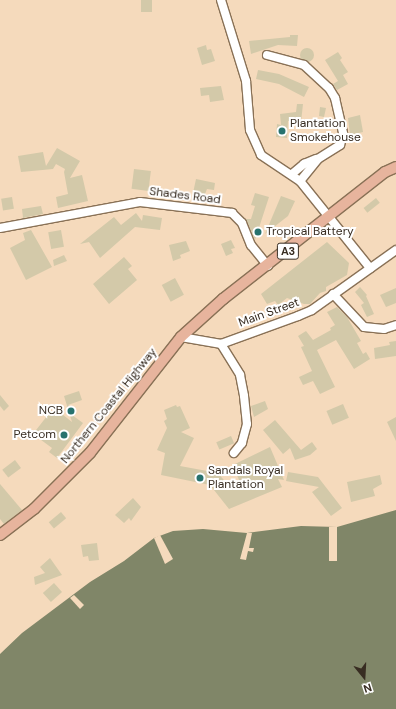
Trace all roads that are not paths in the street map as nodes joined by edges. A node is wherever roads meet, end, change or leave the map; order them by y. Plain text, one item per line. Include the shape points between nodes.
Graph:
1 (221, 0) edge
2 (267, 55) dead end
3 (318, 159) junction
4 (396, 167) edge
5 (292, 174) junction
6 (300, 182) junction
7 (328, 218) junction
8 (0, 228) edge
9 (396, 250) edge
10 (268, 266) junction
11 (370, 268) junction
12 (333, 294) junction
13 (396, 324) edge
14 (181, 337) junction
15 (221, 344) junction
16 (234, 453) dead end
17 (0, 535) edge

1 - 5 street via 246,81 250,130 261,154
2 - 3 street via 304,65 329,88 335,98 343,134 340,145
3 - 5 street via 304,164
3 - 6 street
4 - 7 main road, A3 via 385,172
5 - 6 street
6 - 7 street
7 - 10 main road, A3
7 - 11 street
8 - 10 street, Shades Road via 140,202 232,213 242,223 251,245
9 - 11 street, Main Street
10 - 14 main road, A3 via 223,300
11 - 12 street, Main Street
12 - 13 street via 364,327 384,329
12 - 15 street, Main Street via 312,310
14 - 15 street, Main Street
14 - 17 main road, Northern Coastal Highway / A3 via 90,453 34,509
15 - 16 street via 240,375 244,396 247,424 242,443

